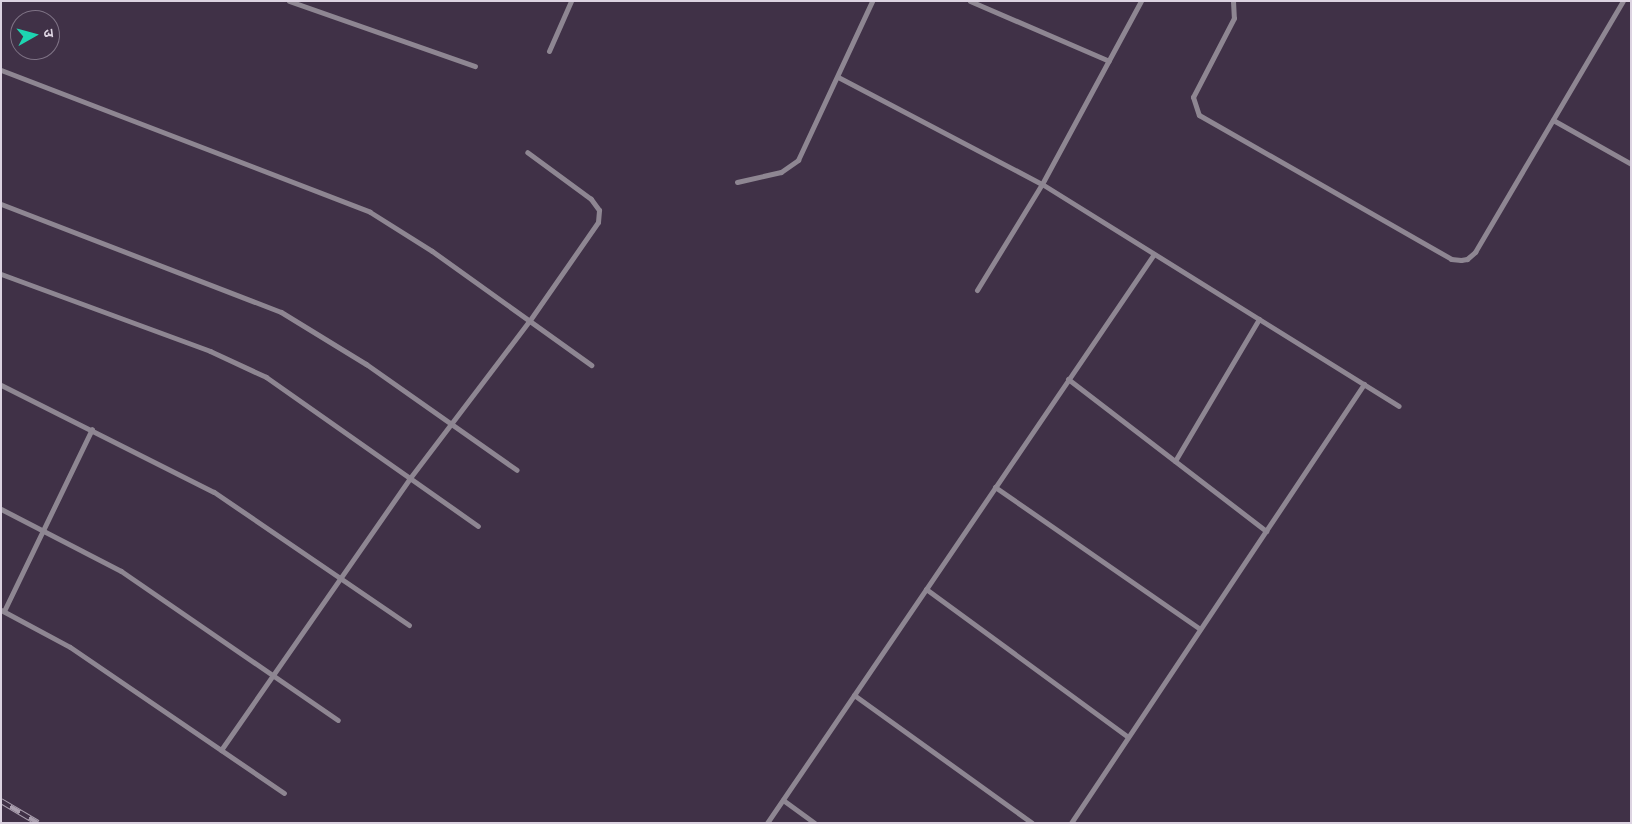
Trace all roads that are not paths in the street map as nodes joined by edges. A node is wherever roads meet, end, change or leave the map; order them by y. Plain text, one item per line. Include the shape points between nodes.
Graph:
1 (289, 1) edge
2 (571, 1) edge
3 (872, 1) edge
4 (970, 1) edge
5 (1141, 1) edge
6 (1233, 1) edge
7 (1622, 1) edge
8 (549, 51) dead end
9 (1109, 61) junction
10 (476, 66) dead end
11 (1, 70) edge
12 (838, 77) junction
13 (1553, 120) junction
14 (527, 152) dead end
15 (1631, 164) edge
16 (737, 182) dead end
17 (1042, 184) junction
18 (1, 204) edge
19 (1154, 254) junction
20 (1, 274) edge
21 (977, 290) dead end
22 (1259, 319) junction
23 (530, 320) junction
24 (590, 365) dead end
25 (1068, 379) junction
26 (1364, 384) junction
27 (1, 385) edge
28 (1398, 406) dead end
29 (452, 425) junction
30 (92, 429) junction
31 (1175, 461) junction
32 (517, 470) dead end
33 (410, 478) junction
34 (996, 486) junction
35 (1, 509) edge
36 (478, 526) dead end
37 (43, 529) junction
38 (1266, 531) junction
39 (340, 578) junction
40 (926, 589) junction
41 (2, 611) edge
42 (409, 625) dead end
43 (1200, 629) junction
44 (273, 675) junction
45 (854, 695) junction
46 (338, 720) dead end
47 (1128, 736) junction
48 (221, 750) junction
49 (284, 793) dead end
50 (783, 800) junction
51 (767, 823) edge
52 (815, 823) edge
53 (1032, 823) edge
54 (1070, 823) edge

1 - 10 street
2 - 8 street
3 - 12 street
4 - 9 street
5 - 9 street
6 - 13 street via 1234,18 1193,97 1199,115 1451,259 1468,259 1475,252
7 - 13 street
9 - 17 street
11 - 23 street via 370,212 416,240
12 - 16 street via 792,167
12 - 17 street
13 - 15 street
14 - 23 street via 591,199 598,210 598,222 591,234
17 - 19 street
17 - 21 street
18 - 29 street via 281,312 344,350
19 - 22 street
19 - 25 street
20 - 33 street via 245,366 266,377
22 - 26 street
22 - 31 street
23 - 24 street
23 - 29 street
25 - 31 street
25 - 34 street
26 - 28 street
26 - 38 street
27 - 30 street
29 - 32 street
29 - 33 street
30 - 37 street
30 - 39 street via 214,492
31 - 38 street
33 - 36 street
33 - 39 street
34 - 40 street
34 - 43 street
35 - 37 street
37 - 41 street
37 - 44 street via 121,571
38 - 43 street
39 - 42 street
39 - 44 street
40 - 45 street
40 - 47 street
41 - 48 street via 70,647
43 - 47 street
44 - 46 street
44 - 48 street
45 - 50 street
45 - 53 street
47 - 54 street
48 - 49 street
50 - 51 street
50 - 52 street

